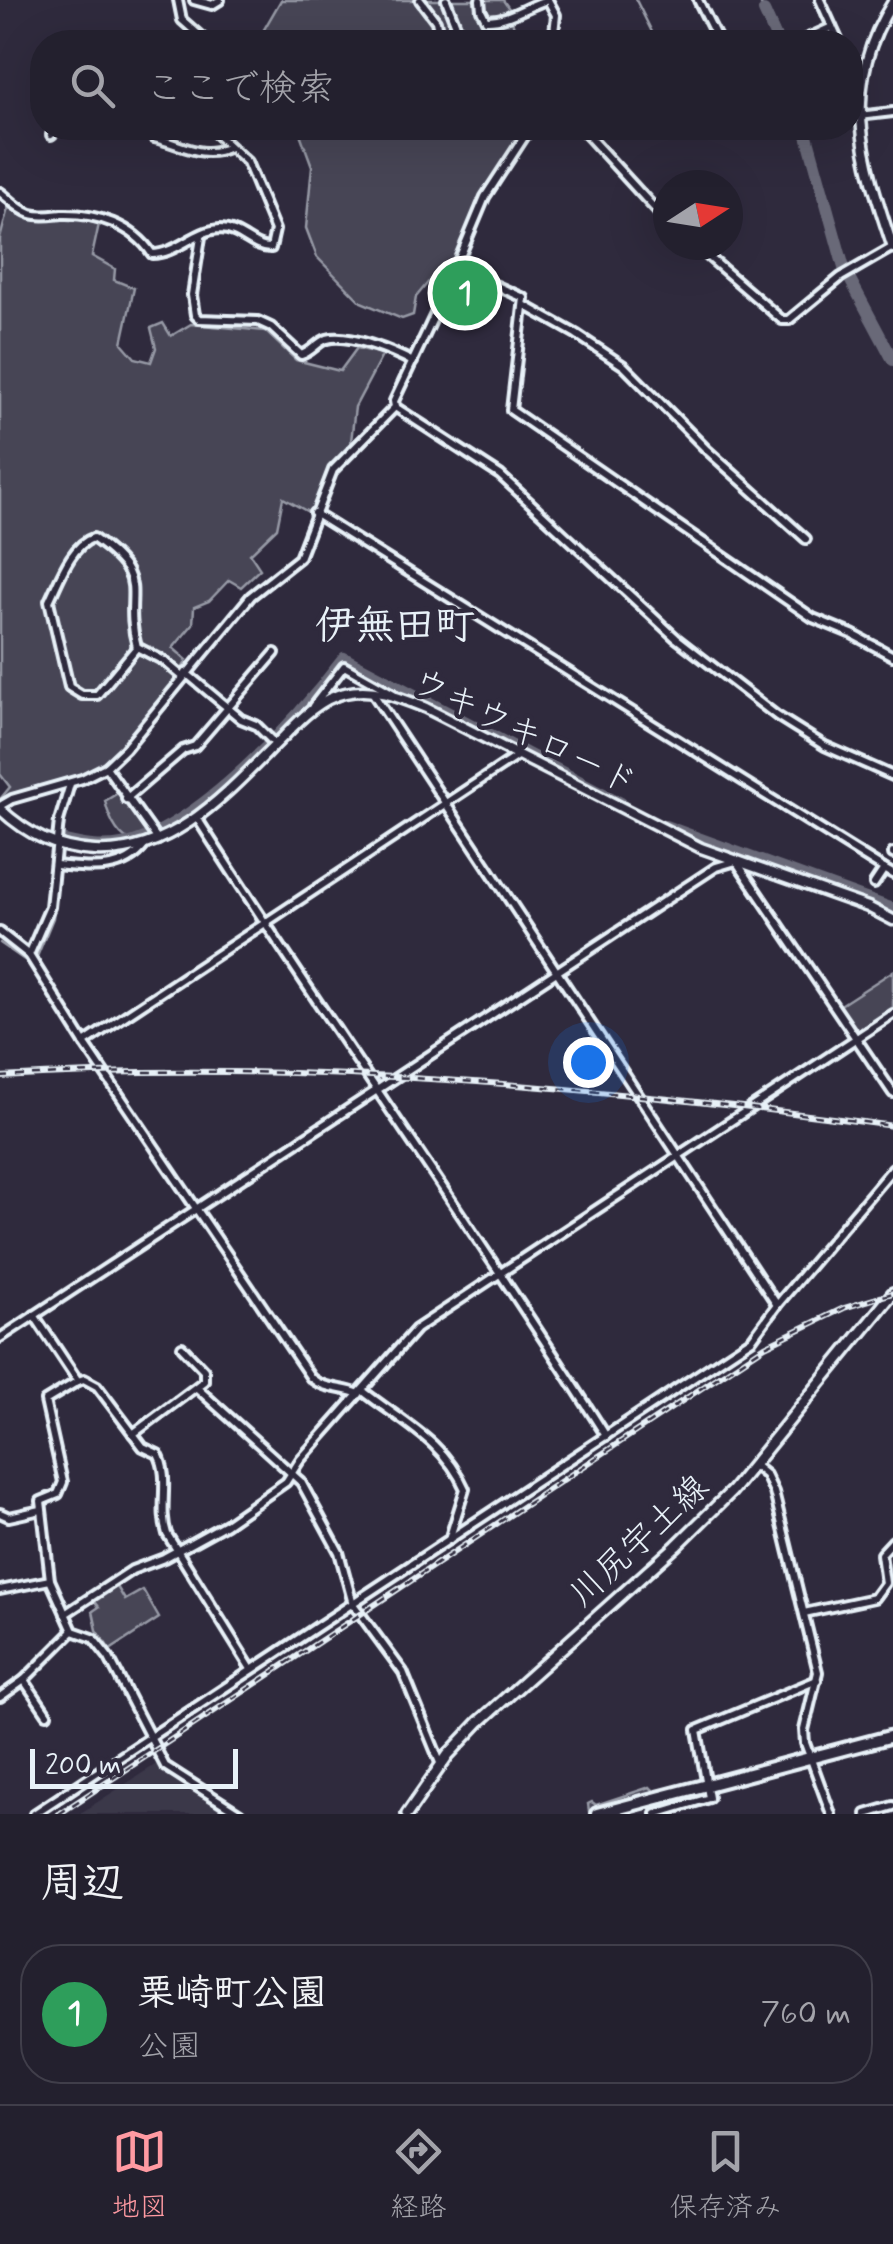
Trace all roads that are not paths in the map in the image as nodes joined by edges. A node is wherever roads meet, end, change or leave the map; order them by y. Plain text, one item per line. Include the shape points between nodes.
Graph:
1 (178, 0) edge
2 (194, 0) edge
3 (220, 0) edge
4 (420, 0) edge
5 (446, 0) edge
6 (480, 0) edge
7 (547, 0) edge
8 (698, 0) edge
9 (823, 1) edge
10 (893, 2) edge
11 (832, 27) junction
12 (193, 30) edge
13 (438, 30) edge
14 (456, 30) edge
15 (554, 30) edge
16 (713, 30) edge
17 (825, 30) edge
18 (833, 30) edge
19 (864, 76) joint
20 (863, 80) edge
21 (893, 112) edge
22 (863, 115) edge
23 (160, 140) edge
24 (223, 140) edge
25 (522, 140) edge
26 (593, 140) edge
27 (861, 140) edge
28 (230, 147) junction
29 (0, 192) edge
30 (653, 206) edge
31 (201, 236) junction
32 (893, 248) edge
33 (712, 260) edge
34 (456, 268) junction
35 (524, 305) junction
36 (413, 362) junction
37 (395, 407) junction
38 (314, 513) junction
39 (806, 539) dead end
40 (137, 647) junction
41 (275, 652) dead end
42 (893, 656) edge
43 (184, 675) junction
44 (371, 691) junction
45 (396, 696) junction
46 (229, 710) junction
47 (309, 711) junction
48 (275, 744) junction
49 (518, 756) junction
50 (106, 767) junction
51 (893, 776) edge
52 (70, 784) junction
53 (126, 799) junction
54 (444, 806) junction
55 (0, 808) edge
56 (197, 818) junction
57 (158, 840) junction
58 (56, 845) junction
59 (144, 845) junction
60 (736, 861) junction
61 (56, 865) junction
62 (884, 868) junction
63 (893, 874) edge
64 (874, 884) dead end
65 (893, 919) edge
66 (266, 926) junction
67 (0, 932) edge
68 (29, 956) junction
69 (555, 971) junction
70 (893, 1014) edge
71 (856, 1037) junction
72 (84, 1044) junction
73 (376, 1089) junction
74 (893, 1093) edge
75 (678, 1156) junction
76 (893, 1168) edge
77 (198, 1208) junction
78 (502, 1272) junction
79 (893, 1293) edge
80 (778, 1305) junction
81 (34, 1314) junction
82 (0, 1338) edge
83 (182, 1347) dead end
84 (78, 1381) junction
85 (197, 1388) junction
86 (360, 1393) junction
87 (133, 1434) junction
88 (606, 1436) junction
89 (755, 1466) junction
90 (291, 1474) junction
91 (41, 1510) junction
92 (0, 1513) edge
93 (449, 1541) junction
94 (893, 1541) edge
95 (176, 1552) junction
96 (50, 1580) junction
97 (0, 1590) edge
98 (353, 1604) junction
99 (804, 1613) junction
100 (65, 1614) junction
101 (72, 1631) junction
102 (251, 1669) junction
103 (24, 1680) junction
104 (817, 1680) junction
105 (0, 1697) edge
106 (47, 1714) dead end
107 (893, 1726) edge
108 (150, 1738) junction
109 (887, 1738) edge
110 (808, 1758) junction
111 (441, 1764) junction
112 (708, 1784) junction
113 (893, 1806) edge
114 (34, 1814) edge
115 (240, 1814) edge
116 (407, 1814) edge
117 (597, 1814) edge
118 (656, 1814) edge
119 (830, 1814) edge
120 (866, 1814) edge

1 - 12 street via 182,20
2 - 3 street via 212,6
4 - 13 street
5 - 14 street
6 - 7 street via 486,20 499,21
7 - 15 street
8 - 16 street
9 - 11 street
10 - 19 street
11 - 17 street
11 - 18 street
19 - 20 street
21 - 22 street
23 - 28 street via 190,151
24 - 28 street
25 - 34 street via 484,197
26 - 30 street
27 - 32 street
28 - 31 street via 254,175 276,238 272,248 262,248 223,229
29 - 31 street via 35,215 93,216 124,227 152,254
31 - 36 street via 192,295 199,319 258,321 301,356 336,337
32 - 33 street via 841,276 789,320
34 - 35 street via 524,298
34 - 36 street
35 - 39 street via 624,366
35 - 42 street via 510,410 812,618
36 - 37 street
37 - 38 street via 334,470
37 - 51 street via 500,476 676,638 777,716
38 - 43 street via 299,558 251,596
38 - 62 street
40 - 40 street via 97,695 82,696 69,687 49,601 86,540 110,550 132,578
40 - 43 street
41 - 46 street
43 - 46 street
43 - 50 street
44 - 45 street, ウキウキロード
44 - 47 street, ウキウキロード via 341,694
44 - 54 street
45 - 47 street via 344,666
45 - 49 street, ウキウキロード
46 - 48 street
46 - 53 street via 195,746
47 - 48 street, ウキウキロード
48 - 56 street, ウキウキロード
49 - 54 street
49 - 60 street, ウキウキロード
50 - 52 street
50 - 53 street
52 - 55 street via 12,798
52 - 58 street
53 - 57 street
54 - 66 street
54 - 69 street
55 - 58 street, ウキウキロード via 35,838
56 - 57 street, ウキウキロード
56 - 66 street
57 - 59 street, ウキウキロード
58 - 59 street, ウキウキロード via 101,852
58 - 61 street
59 - 61 street via 125,863
60 - 65 street, ウキウキロード
60 - 69 street via 716,867
60 - 71 street
61 - 68 street via 50,907
62 - 63 street
62 - 64 street
66 - 72 street
66 - 73 street
67 - 68 street
68 - 72 street
69 - 73 street
69 - 75 street
70 - 71 street
71 - 74 street
71 - 75 street
72 - 77 street
73 - 77 street
73 - 78 street
75 - 78 street
75 - 80 street
76 - 80 street
77 - 81 street
77 - 86 street via 311,1378
78 - 86 street via 416,1329
78 - 88 street
79 - 89 main road, 川尻宇土線
80 - 88 street via 752,1339
81 - 82 street
81 - 84 street
83 - 85 street via 206,1374
84 - 87 street via 96,1386
84 - 91 street via 44,1400 63,1482 58,1494 43,1498
85 - 87 street
85 - 90 street
86 - 90 street
86 - 93 street via 432,1441 460,1477 465,1489
87 - 95 street via 163,1463 161,1510
88 - 93 street
89 - 99 street via 774,1492
89 - 111 main road, 川尻宇土線
90 - 95 street
90 - 98 street via 339,1552
91 - 92 street
91 - 96 street
93 - 98 street
94 - 99 street via 882,1554 885,1583 874,1598
95 - 100 street via 132,1570
95 - 102 street
96 - 97 street
96 - 100 street
98 - 102 street
98 - 111 street via 403,1672
99 - 104 street
100 - 101 street
101 - 103 street
101 - 108 street via 93,1638 109,1658
102 - 108 street
103 - 105 street
103 - 106 street
104 - 110 street via 804,1730
104 - 112 street via 697,1730
107 - 109 street
108 - 114 street
108 - 115 street via 164,1766
109 - 110 main road
110 - 112 main road
110 - 119 street
111 - 116 main road, 川尻宇土線
112 - 117 main road
112 - 118 street via 706,1801
113 - 120 street

